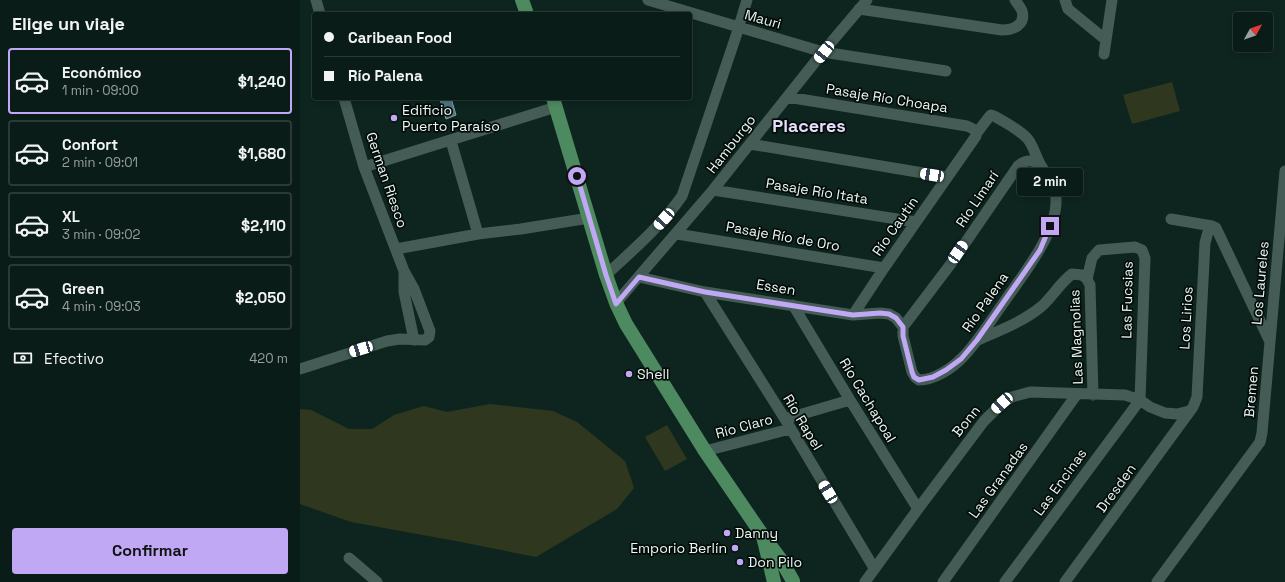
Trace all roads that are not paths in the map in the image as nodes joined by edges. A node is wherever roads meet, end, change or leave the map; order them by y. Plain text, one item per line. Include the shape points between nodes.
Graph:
1 (316, 0) edge
2 (522, 0) edge
3 (648, 0) edge
4 (747, 0) edge
5 (867, 0) edge
6 (1015, 0) edge
7 (1065, 0) edge
8 (1112, 0) edge
9 (859, 9) junction
10 (319, 12) edge
11 (526, 12) edge
12 (688, 12) edge
13 (692, 13) edge
14 (739, 27) junction
15 (1106, 40) junction
16 (824, 52) junction
17 (1104, 54) dead end
18 (946, 71) dead end
19 (787, 97) junction
20 (345, 100) edge
21 (555, 103) edge
22 (976, 135) junction
23 (451, 141) junction
24 (750, 144) junction
25 (1040, 164) junction
26 (364, 168) junction
27 (1285, 171) edge
28 (947, 177) junction
29 (713, 190) junction
30 (589, 218) junction
31 (1171, 220) dead end
32 (916, 222) junction
33 (1212, 226) junction
34 (1282, 227) edge
35 (478, 234) junction
36 (677, 234) junction
37 (396, 249) junction
38 (884, 268) junction
39 (404, 270) junction
40 (606, 275) junction
41 (639, 277) junction
42 (1087, 279) junction
43 (705, 292) junction
44 (616, 304) junction
45 (793, 305) junction
46 (853, 315) junction
47 (903, 327) junction
48 (414, 340) junction
49 (977, 340) junction
50 (1270, 343) junction
51 (300, 369) edge
52 (1077, 394) junction
53 (1093, 394) junction
54 (850, 400) junction
55 (1140, 400) junction
56 (1150, 407) junction
57 (1189, 411) junction
58 (788, 424) junction
59 (1178, 428) junction
60 (705, 451) junction
61 (918, 509) junction
62 (763, 536) junction
63 (349, 558) dead end
64 (874, 568) junction
65 (774, 581) edge
66 (794, 581) edge
67 (377, 582) edge
68 (865, 582) edge
69 (943, 582) edge
70 (1005, 582) edge
71 (1065, 582) edge
72 (1157, 582) edge

1 - 10 street
2 - 11 main road
3 - 12 street, Mauri
4 - 14 street
5 - 9 street, Hamburgo
6 - 9 street via 1022,11 1022,20 1017,28 1011,30
7 - 15 street via 1068,9
8 - 15 street
9 - 16 street, Hamburgo
13 - 14 street, Mauri
14 - 16 street, Mauri
14 - 40 street via 682,196 656,228
15 - 17 street
16 - 18 street, Mauri
16 - 19 street, Hamburgo
19 - 22 street, Pasaje Río Choapa via 967,126 973,128
19 - 24 street, Hamburgo
20 - 26 street, German Riesco
21 - 23 street
21 - 30 main road
22 - 25 street, Río Palena via 989,117 994,116 1026,137
22 - 28 street, Río Cautin
23 - 26 street
23 - 35 street
24 - 28 street
24 - 29 street, Hamburgo
25 - 47 street, Río Limarí via 1030,160 1018,166 950,265
25 - 49 street, Río Palena via 1049,177 1056,197 1055,214 1040,250
26 - 37 street, German Riesco
27 - 34 street, Los Laureles
28 - 32 street, Río Cautin
29 - 32 street, Pasaje Río Itata
29 - 36 street, Hamburgo
30 - 35 street
30 - 40 main road
31 - 33 street
32 - 38 street, Río Cautin
33 - 50 street, Bremen via 1219,233
33 - 57 street, Los Lirios via 1205,243 1197,397
34 - 50 street, Los Laureles
35 - 37 street
36 - 38 street, Pasaje Río de Oro
36 - 41 street, Hamburgo
37 - 39 street, German Riesco
38 - 46 street, Río Cautin
39 - 48 street, German Riesco via 404,292
39 - 48 street, German Riesco via 430,331 429,337 425,340
40 - 44 main road
41 - 43 street, Essen
41 - 44 street, Hamburgo
42 - 49 street via 1082,275 1072,274 1063,280 1042,305 1018,322
42 - 53 street, Las Magnolias via 1090,285
42 - 55 street, Las Fucsias via 1092,258 1099,250 1135,247 1142,250 1145,258
43 - 45 street, Essen
43 - 58 street, Río Rapel
44 - 60 main road
45 - 46 street, Essen
45 - 54 street, Río Cachapoal
46 - 47 street, Essen via 889,314
47 - 49 street, Río Palena via 912,372 919,380 933,377 946,370 961,359
48 - 51 street via 400,338 387,341
50 - 72 street, Bremen via 1260,442
52 - 53 street, Bonn
52 - 61 street, Bonn via 1030,392 1002,403 986,418
52 - 69 street, Las Granadas
53 - 55 street, Bonn via 1125,395
54 - 58 street, Río Claro
54 - 61 street, Río Cachapoal
55 - 56 street, Bonn
55 - 70 street, Las Encinas
56 - 57 street, Bonn via 1177,414
56 - 59 street, Bonn
57 - 59 street, Dresden
58 - 60 street, Río Claro
58 - 64 street, Río Rapel
59 - 71 street, Dresden
60 - 62 main road
61 - 64 street, Bonn
62 - 65 main road
62 - 66 main road
63 - 67 street
64 - 68 street, Bonn
65 - 66 street

